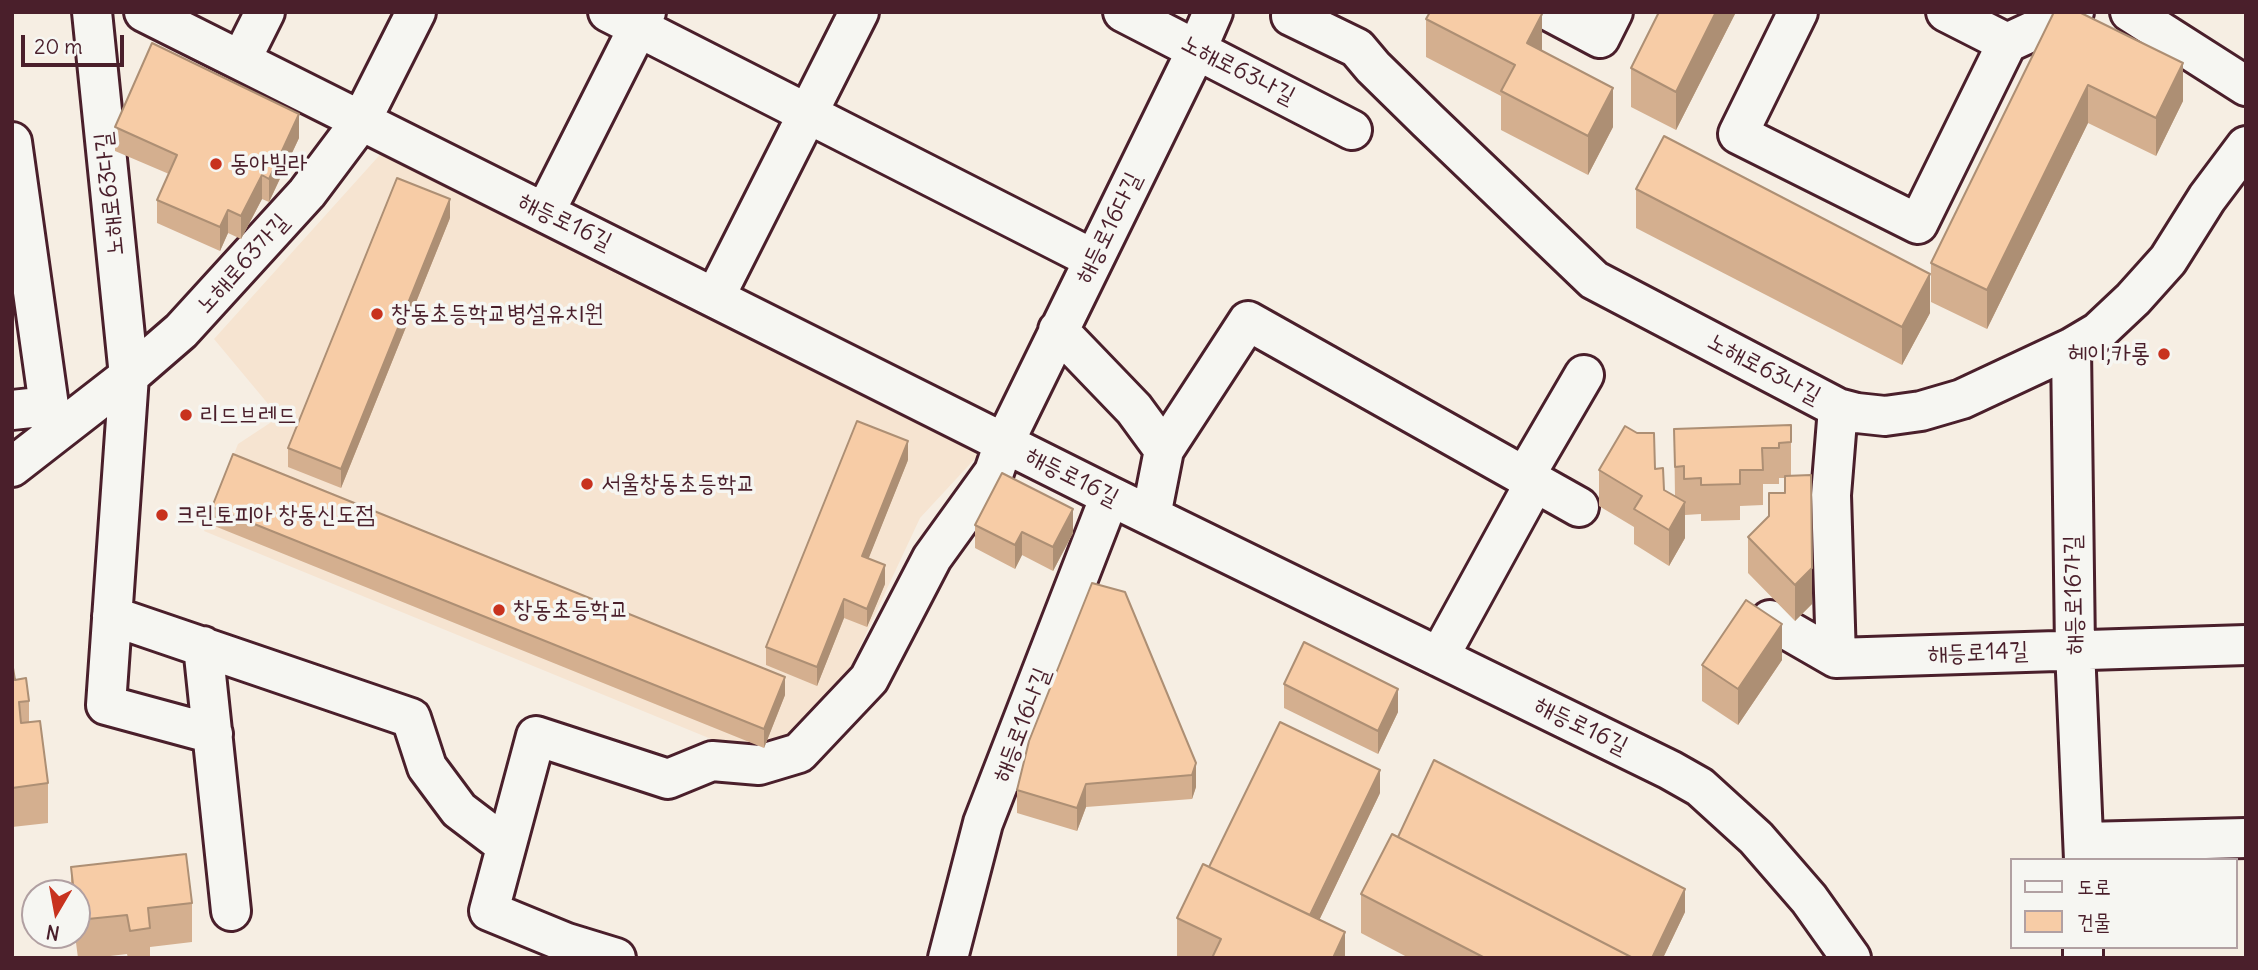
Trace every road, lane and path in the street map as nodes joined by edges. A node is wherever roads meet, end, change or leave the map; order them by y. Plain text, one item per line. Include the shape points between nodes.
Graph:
1 (92, 12) edge
2 (144, 12) edge
3 (265, 12) edge
4 (416, 12) edge
5 (859, 12) edge
6 (1123, 12) edge
7 (1213, 12) edge
8 (1293, 12) edge
9 (1550, 12) edge
10 (1613, 12) edge
11 (1798, 12) edge
12 (1946, 12) edge
13 (2074, 12) edge
14 (2130, 12) edge
15 (631, 17) edge
16 (2007, 44) junction
17 (1197, 49) junction
18 (241, 60) junction
19 (2246, 86) edge
20 (806, 114) junction
21 (361, 121) junction
22 (1352, 130) dead end
23 (12, 142) edge
24 (2246, 146) edge
25 (545, 212) junction
26 (1093, 259) junction
27 (715, 297) junction
28 (1058, 330) junction
29 (2071, 348) junction
30 (1584, 375) dead end
31 (129, 376) junction
32 (1838, 408) junction
33 (12, 410) edge
34 (1004, 443) junction
35 (1164, 450) junction
36 (12, 467) edge
37 (1530, 479) junction
38 (1110, 496) junction
39 (1579, 507) dead end
40 (1151, 516) junction
41 (112, 616) junction
42 (1770, 620) edge
43 (2246, 645) edge
44 (204, 646) junction
45 (2075, 649) junction
46 (1438, 657) junction
47 (1836, 658) junction
48 (213, 734) junction
49 (2246, 838) edge
50 (505, 845) junction
51 (2084, 851) edge
52 (231, 911) dead end
53 (1838, 953) edge
54 (616, 958) edge
55 (948, 958) edge

1 - 31 street, 노해로63다길
2 - 18 street, 해등로16길
3 - 18 street
4 - 21 street, 노해로63가길
5 - 20 street
6 - 17 street, 노해로63나길
7 - 17 street, 해등로16다길
8 - 32 street, 노해로63나길 via 1291,16 1357,48 1594,280
9 - 10 street via 1600,38
11 - 16 street via 1738,134 1918,224
12 - 16 street
13 - 16 street
14 - 19 street
15 - 20 street
15 - 25 street
17 - 22 street, 노해로63나길
17 - 26 street, 해등로16다길
18 - 21 street, 해등로16길
20 - 26 street
20 - 27 street
21 - 25 street, 해등로16길
21 - 31 street, 노해로63가길 via 307,193 181,331
23 - 33 street via 49,406
24 - 29 street, 노해로63나길 via 2168,260 2098,332
25 - 27 street, 해등로16길
26 - 28 street, 해등로16다길
27 - 34 street, 해등로16길
28 - 34 street, 해등로16다길
28 - 35 street via 1134,409
29 - 32 street, 노해로63나길 via 1962,399 1921,411 1885,416
29 - 45 street, 해등로16가길
30 - 37 street
31 - 36 street, 노해로63가길
31 - 41 street, 노해로63다길
32 - 47 street via 1831,495
34 - 38 street, 해등로16길
34 - 50 street, 해등로16다길 via 994,472 932,558 869,679 799,753 759,765 712,761 668,779 536,736
35 - 37 street via 1248,321
35 - 40 street
37 - 39 street
37 - 46 street
38 - 40 street, 해등로16길
38 - 55 street, 해등로16나길 via 983,823
40 - 46 street, 해등로16길
41 - 44 street
41 - 48 street, 노해로63다길 via 106,705
42 - 47 street
43 - 45 street, 해등로14길
44 - 48 street
44 - 50 street via 411,718 427,767 459,810
45 - 47 street, 해등로14길
45 - 51 street, 해등로16가길
46 - 53 street, 해등로16길 via 1700,788 1756,838 1809,899
48 - 52 street
49 - 51 street, 해등로16가길
50 - 54 street via 489,911

